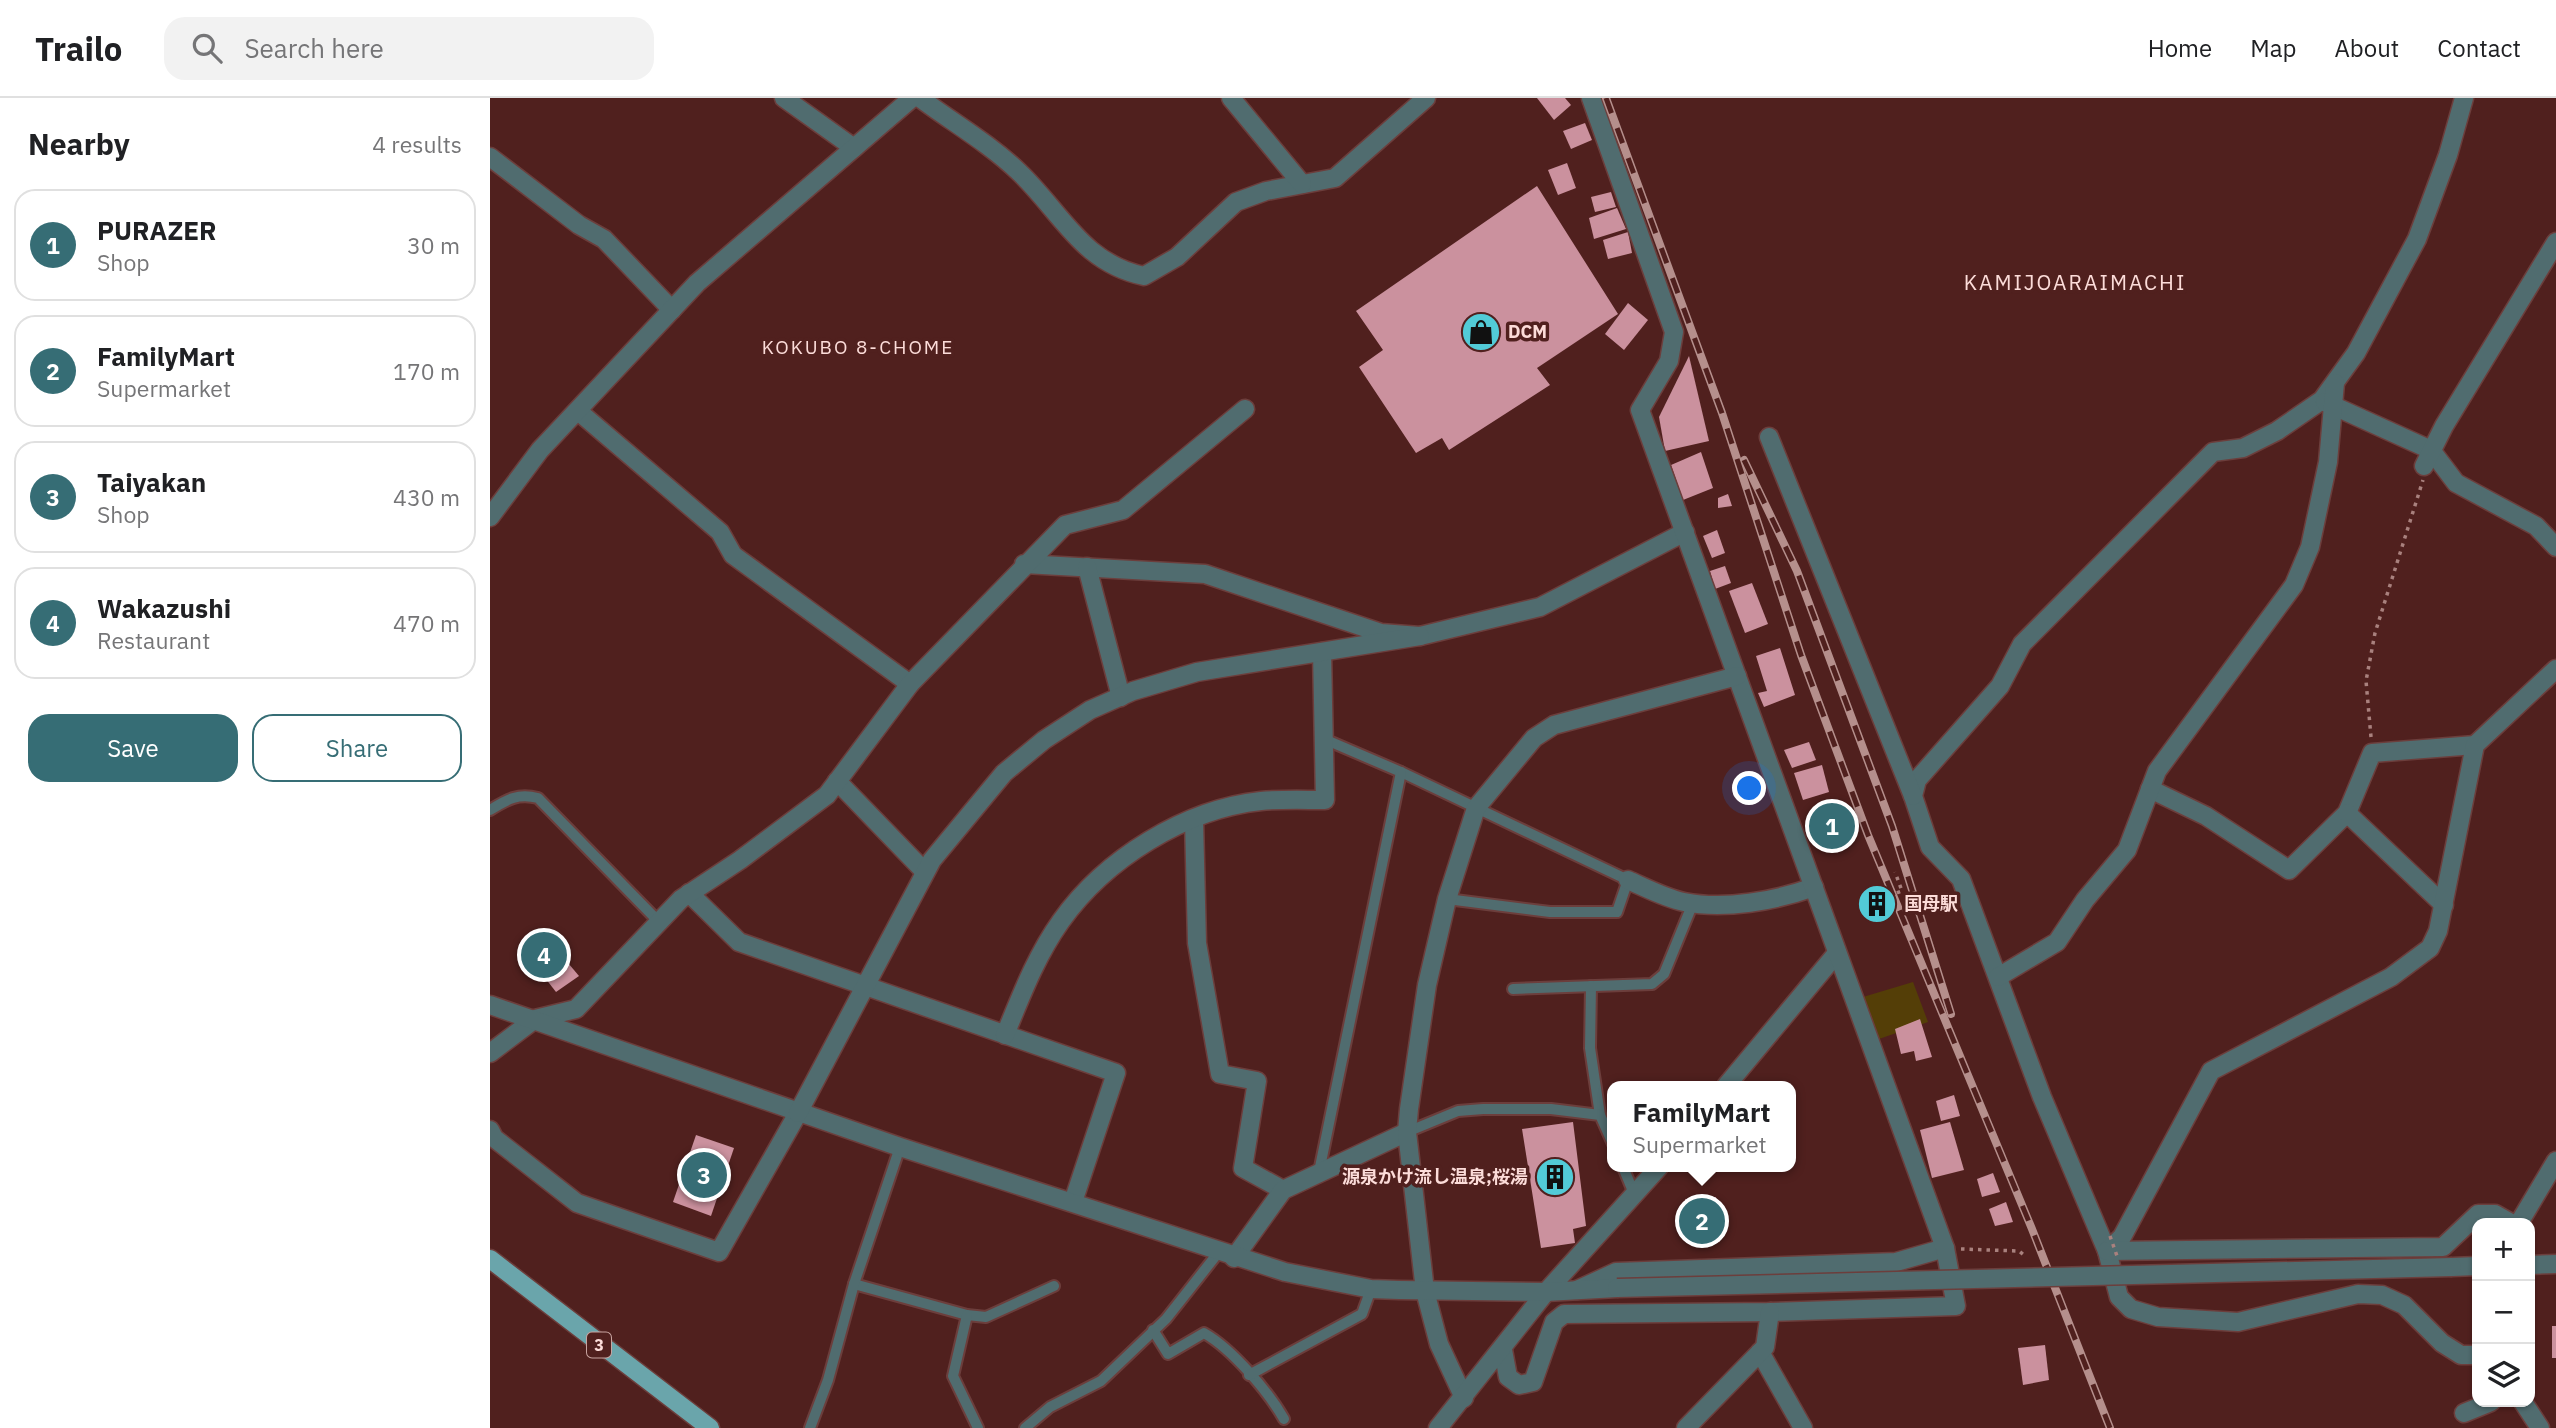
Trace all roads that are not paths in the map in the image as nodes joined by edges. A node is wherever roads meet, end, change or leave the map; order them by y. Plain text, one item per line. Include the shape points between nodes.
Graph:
1 (784, 98) edge
2 (912, 98) edge
3 (920, 98) edge
4 (1231, 98) edge
5 (1426, 98) edge
6 (1591, 98) edge
7 (2464, 98) edge
8 (854, 148) junction
9 (490, 157) edge
10 (1302, 184) junction
11 (2553, 252) edge
12 (672, 310) junction
13 (2328, 403) junction
14 (1245, 409) dead end
15 (578, 411) junction
16 (1769, 437) dead end
17 (2428, 458) junction
18 (490, 517) edge
19 (1685, 532) junction
20 (2556, 547) edge
21 (1024, 564) junction
22 (1087, 567) junction
23 (1420, 636) junction
24 (1322, 652) junction
25 (1737, 676) junction
26 (2553, 676) edge
27 (910, 684) junction
28 (1121, 696) junction
29 (1324, 739) junction
30 (2475, 745) junction
31 (1401, 772) junction
32 (837, 781) junction
33 (2150, 789) junction
34 (1913, 796) junction
35 (1476, 808) junction
36 (490, 810) edge
37 (2347, 813) junction
38 (1194, 820) junction
39 (925, 872) junction
40 (1628, 880) junction
41 (1814, 887) junction
42 (689, 893) junction
43 (1447, 899) junction
44 (1693, 903) junction
45 (2444, 905) junction
46 (659, 922) junction
47 (1837, 953) junction
48 (1998, 978) junction
49 (866, 986) junction
50 (1591, 986) junction
51 (1513, 989) dead end
52 (490, 1005) edge
53 (536, 1019) junction
54 (1005, 1035) junction
55 (490, 1053) edge
56 (1730, 1081) edge
57 (798, 1113) junction
58 (1600, 1115) junction
59 (490, 1130) edge
60 (1607, 1131) edge
61 (1407, 1132) junction
62 (900, 1147) junction
63 (2556, 1161) edge
64 (1319, 1172) junction
65 (1625, 1172) edge
66 (1655, 1172) edge
67 (1283, 1190) junction
68 (1635, 1196) junction
69 (1073, 1202) junction
70 (2474, 1218) edge
71 (2502, 1218) edge
72 (2522, 1218) edge
73 (2472, 1220) edge
74 (2111, 1247) junction
75 (1945, 1248) junction
76 (1226, 1255) junction
77 (490, 1259) edge
78 (2556, 1264) edge
79 (2535, 1265) edge
80 (2472, 1266) edge
81 (854, 1284) junction
82 (1054, 1286) dead end
83 (1371, 1289) junction
84 (1577, 1290) junction
85 (1426, 1291) junction
86 (1546, 1292) junction
87 (1770, 1312) junction
88 (967, 1315) junction
89 (1153, 1330) junction
90 (1503, 1350) junction
91 (1760, 1352) junction
92 (2472, 1355) edge
93 (1249, 1375) junction
94 (1464, 1398) junction
95 (2479, 1407) edge
96 (2526, 1407) edge
97 (2464, 1413) dead end
98 (1284, 1419) dead end
99 (710, 1428) edge
100 (810, 1428) edge
101 (978, 1428) edge
102 (1025, 1428) edge
103 (1438, 1428) edge
104 (1686, 1428) edge
105 (1803, 1428) edge
106 (2540, 1428) edge

1 - 8 street
2 - 8 street
3 - 10 street via 1017,170 1092,254 1120,271 1144,276 1177,257 1236,202
4 - 10 street
5 - 10 street via 1335,178
6 - 19 street via 1674,332 1669,361 1640,410
7 - 13 street via 2417,239 2356,353 2335,382
8 - 12 street via 697,283
9 - 12 street via 604,239
11 - 17 street
12 - 15 street
13 - 17 street
13 - 33 street via 2325,474 2309,547 2294,585 2157,771
13 - 34 street via 2243,447 2213,452 2022,644 2000,687 1917,780
14 - 21 street via 1123,510 1065,525
15 - 18 street via 540,450
15 - 27 street via 720,531 733,555
16 - 34 street
17 - 20 street via 2456,483 2536,526
19 - 23 street via 1540,607
19 - 25 street
21 - 22 street
21 - 27 street
22 - 23 street via 1205,573 1381,633
22 - 28 street
23 - 24 street
24 - 28 street via 1197,672
24 - 29 street
25 - 35 street via 1554,725 1534,738
25 - 41 street
26 - 30 street
27 - 32 street
28 - 39 street via 1044,740 1004,773
29 - 31 lane
29 - 38 street via 1325,800 1260,801
30 - 37 street via 2372,753
30 - 45 street
31 - 35 lane
31 - 64 lane
32 - 39 street
32 - 42 street via 827,794 740,860
33 - 37 street via 2206,816 2289,870
33 - 48 street via 2127,849 2057,942
34 - 48 street via 1930,846 1961,879
35 - 40 lane
35 - 43 street
36 - 46 lane via 523,794 538,798
37 - 45 street
38 - 54 street via 1120,860 1061,920 1028,975
38 - 67 street via 1197,943 1220,1074 1257,1081 1243,1168
39 - 49 street
40 - 43 lane via 1617,912 1550,912
40 - 44 street
41 - 44 street via 1746,902
41 - 47 street
42 - 46 street
42 - 49 street via 739,942
43 - 61 street via 1427,985
44 - 50 lane via 1664,974 1652,984
45 - 74 street via 2430,948 2391,977 2211,1071 2122,1237
46 - 53 street via 576,1009
47 - 56 street
47 - 75 street
48 - 74 street via 2042,1097
49 - 54 street
49 - 57 street
50 - 51 lane
50 - 58 lane via 1590,1048
52 - 53 street
53 - 55 street
53 - 57 street
54 - 69 street via 1115,1073
57 - 59 street via 719,1252 577,1203 494,1138
57 - 62 street
58 - 60 lane
58 - 61 lane via 1551,1109 1458,1111
61 - 64 street
61 - 85 street
62 - 69 street
62 - 81 lane
63 - 72 street
64 - 67 street
65 - 68 lane
66 - 68 street
67 - 76 street
68 - 86 street
69 - 76 street
70 - 71 street via 2478,1214
73 - 74 street via 2443,1247
74 - 92 street via 2119,1297 2131,1309 2158,1317 2238,1322 2358,1294 2382,1295 2404,1305 2442,1343 2461,1355
75 - 84 street via 1896,1262 1616,1272
75 - 87 street via 1956,1306
76 - 83 street
76 - 89 lane
77 - 99 main road, 3
78 - 79 street
80 - 84 street, bridge
81 - 88 lane
81 - 100 lane
82 - 88 lane via 986,1317
83 - 85 street
83 - 93 lane via 1362,1314
84 - 86 street
85 - 86 street
85 - 94 street via 1439,1344
86 - 90 street
87 - 90 street via 1564,1314 1554,1322 1533,1382 1519,1385 1508,1377
87 - 91 street via 1765,1347
88 - 101 lane via 953,1376
89 - 93 lane via 1168,1354 1204,1334 1219,1342
89 - 102 lane via 1101,1381 1050,1407
90 - 94 street
91 - 104 street
91 - 105 street
93 - 98 lane via 1274,1400
94 - 103 street
95 - 97 street
96 - 106 street

